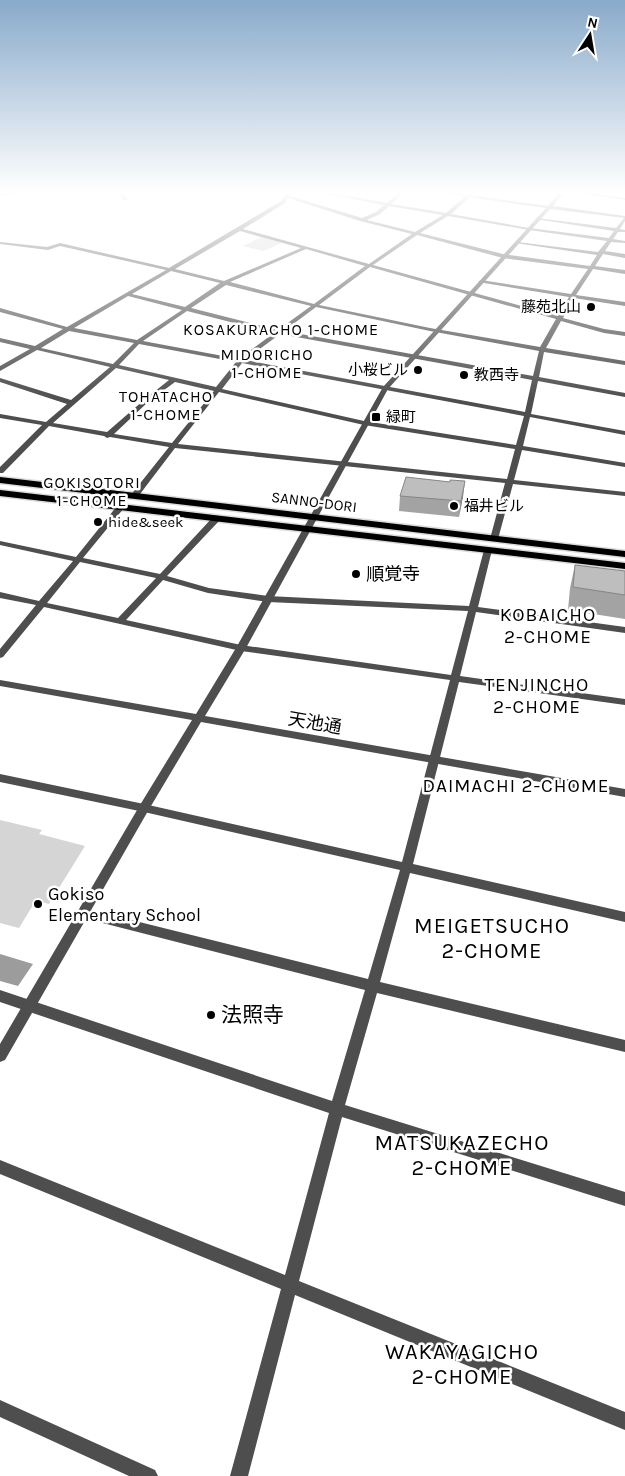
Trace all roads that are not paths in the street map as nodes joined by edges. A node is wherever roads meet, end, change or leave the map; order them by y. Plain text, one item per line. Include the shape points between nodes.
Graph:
1 (143, 262) edge
2 (182, 262) edge
3 (273, 262) edge
4 (356, 262) edge
5 (373, 262) edge
6 (498, 262) edge
7 (546, 262) edge
8 (594, 262) edge
9 (368, 265) junction
10 (171, 268) junction
11 (590, 268) junction
12 (625, 272) edge
13 (226, 282) junction
14 (481, 282) junction
15 (470, 292) junction
16 (126, 294) junction
17 (572, 296) junction
18 (625, 304) edge
19 (314, 305) junction
20 (185, 309) junction
21 (0, 310) edge
22 (560, 318) junction
23 (68, 329) junction
24 (436, 330) junction
25 (278, 332) junction
26 (625, 334) edge
27 (0, 340) edge
28 (139, 341) junction
29 (35, 348) junction
30 (542, 349) junction
31 (413, 355) junction
32 (241, 360) junction
33 (625, 363) edge
34 (115, 366) junction
35 (0, 369) edge
36 (535, 378) junction
37 (0, 380) edge
38 (174, 380) junction
39 (385, 388) junction
40 (218, 390) junction
41 (625, 394) edge
42 (72, 403) junction
43 (528, 414) junction
44 (0, 416) edge
45 (364, 423) junction
46 (45, 426) junction
47 (625, 433) edge
48 (107, 436) junction
49 (174, 446) junction
50 (519, 448) junction
51 (341, 464) junction
52 (625, 465) edge
53 (0, 471) edge
54 (0, 480) edge
55 (510, 482) junction
56 (0, 493) edge
57 (625, 494) edge
58 (134, 496) junction
59 (120, 508) junction
60 (312, 517) junction
61 (216, 519) junction
62 (308, 529) junction
63 (0, 543) edge
64 (491, 544) junction
65 (625, 554) edge
66 (79, 559) junction
67 (625, 566) edge
68 (162, 577) junction
69 (0, 595) edge
70 (268, 599) junction
71 (42, 604) junction
72 (472, 609) junction
73 (120, 621) junction
74 (625, 630) edge
75 (241, 648) junction
76 (0, 655) edge
77 (455, 676) junction
78 (0, 683) edge
79 (625, 702) edge
80 (198, 719) junction
81 (435, 760) junction
82 (0, 778) edge
83 (625, 793) edge
84 (144, 808) junction
85 (406, 868) junction
86 (83, 913) junction
87 (625, 917) edge
88 (372, 986) junction
89 (0, 996) edge
90 (30, 1006) junction
91 (625, 1046) edge
92 (0, 1056) edge
93 (337, 1109) junction
94 (0, 1167) edge
95 (625, 1199) edge
96 (290, 1286) junction
97 (0, 1408) edge
98 (625, 1421) edge
99 (149, 1476) edge
100 (239, 1476) edge

1 - 10 street
2 - 10 street
3 - 13 street
4 - 9 street
5 - 9 street
6 - 14 street
7 - 11 street
8 - 11 street
9 - 15 street
9 - 19 street
10 - 13 street
10 - 16 street
11 - 12 street
11 - 17 street
13 - 19 street
13 - 20 street
14 - 15 street
14 - 17 street
15 - 22 street
15 - 24 street
16 - 20 street
16 - 23 street
17 - 18 street
17 - 22 street
19 - 24 street
19 - 25 street
20 - 25 street
20 - 28 street
21 - 23 street
22 - 26 street
22 - 30 street
23 - 28 street
23 - 29 street
24 - 30 street
24 - 31 street
25 - 31 street
25 - 32 street
27 - 29 street
28 - 32 street
28 - 34 street
29 - 34 street
29 - 35 street
30 - 33 street
30 - 36 street
31 - 36 street
31 - 39 street
32 - 39 street
32 - 40 street
34 - 38 street
34 - 42 street
36 - 41 street
36 - 43 street
37 - 42 street
38 - 40 street
38 - 48 street
39 - 43 street
39 - 45 street
40 - 45 street
40 - 49 street
42 - 46 street
43 - 47 street
43 - 50 street
44 - 46 street
45 - 50 street
45 - 51 street
46 - 48 street
46 - 53 street
48 - 49 street
49 - 51 street
49 - 58 street
50 - 52 street
50 - 55 street
51 - 55 street
51 - 60 street
54 - 58 main road, SANNO-DORI
55 - 57 street
55 - 64 street
56 - 59 main road, SANNO-DORI
58 - 60 main road, SANNO-DORI
59 - 61 main road, SANNO-DORI
59 - 66 street
60 - 62 street
60 - 64 main road, SANNO-DORI
61 - 62 main road, SANNO-DORI
61 - 68 street
62 - 64 main road, SANNO-DORI
62 - 70 street
63 - 66 street
64 - 65 main road, SANNO-DORI
64 - 67 main road, SANNO-DORI
64 - 72 street
66 - 68 street
66 - 71 street
68 - 70 street via 208,590
68 - 73 street
69 - 71 street
70 - 72 street
70 - 75 street
71 - 73 street
71 - 76 street
72 - 74 street
72 - 77 street
73 - 75 street
75 - 77 street
75 - 80 street
77 - 79 street
77 - 81 street
78 - 80 street, 天池通
80 - 81 street, 天池通
80 - 84 street
81 - 83 street, 天池通
81 - 85 street
82 - 84 street
84 - 85 street
84 - 86 street
85 - 87 street
85 - 88 street
86 - 88 street
86 - 90 street
88 - 91 street
88 - 93 street
89 - 90 street
90 - 92 street
90 - 93 street
93 - 95 street
93 - 96 street
94 - 96 street
96 - 98 street
96 - 100 street
97 - 99 street

